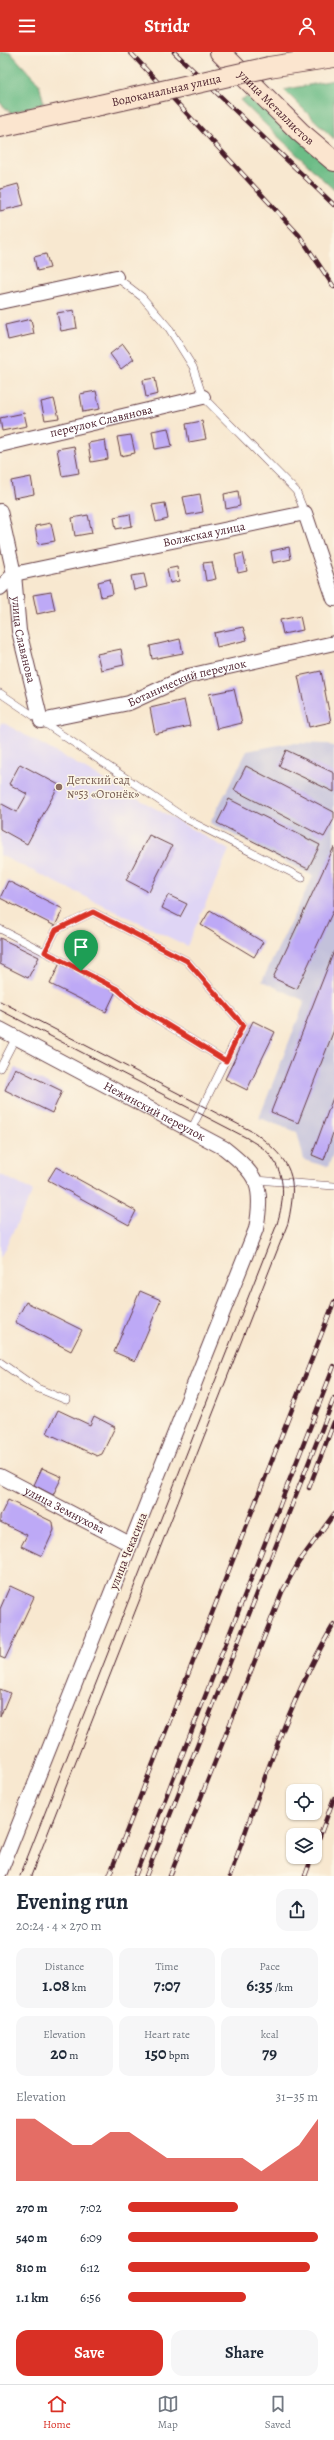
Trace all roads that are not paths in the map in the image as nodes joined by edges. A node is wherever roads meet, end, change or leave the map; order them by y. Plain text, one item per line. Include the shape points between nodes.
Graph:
1 (220, 52) edge
2 (334, 56) edge
3 (0, 127) edge
4 (334, 161) edge
5 (116, 278) joint
6 (0, 302) edge
7 (203, 397) junction
8 (0, 445) edge
9 (0, 511) edge
10 (305, 513) junction
11 (14, 574) junction
12 (0, 588) edge
13 (334, 599) edge
14 (334, 644) edge
15 (0, 693) edge
16 (41, 721) junction
17 (302, 878) dead end
18 (0, 929) edge
19 (45, 952) junction
20 (0, 1029) edge
21 (16, 1037) junction
22 (226, 1061) junction
23 (0, 1068) edge
24 (191, 1130) junction
25 (256, 1180) junction
26 (334, 1186) edge
27 (256, 1229) joint
28 (0, 1362) edge
29 (66, 1400) dead end
30 (0, 1476) edge
31 (130, 1544) junction
32 (0, 1872) edge

1 - 4 main road, улица Металлистов via 300,132
2 - 3 main road, Водоканальная улица, bridge via 269,67
5 - 6 street
5 - 7 lane via 142,298 168,327 193,367
7 - 8 street, переулок Славянова
7 - 10 lane via 296,491
9 - 11 street, улица Славянова
10 - 11 street, Волжская улица
10 - 13 street
11 - 12 street
11 - 16 street, улица Славянова via 19,632
14 - 16 street, Ботанический переулок via 188,676 129,703
15 - 16 lane
16 - 17 lane via 188,820
18 - 19 lane
19 - 22 lane via 117,989 135,1005
19 - 22 lane via 56,930 93,912 187,961 243,1025
20 - 21 street, Нежинский переулок
21 - 23 lane
21 - 24 street, Нежинский переулок
22 - 24 lane
24 - 25 street, Нежинский переулок via 224,1148 243,1163
25 - 26 lane
25 - 27 street, Нежинский переулок via 261,1205
27 - 31 street, улица Чекасина
28 - 29 lane via 37,1388
30 - 31 street, улица Земнухова
31 - 32 street, улица Чекасина

